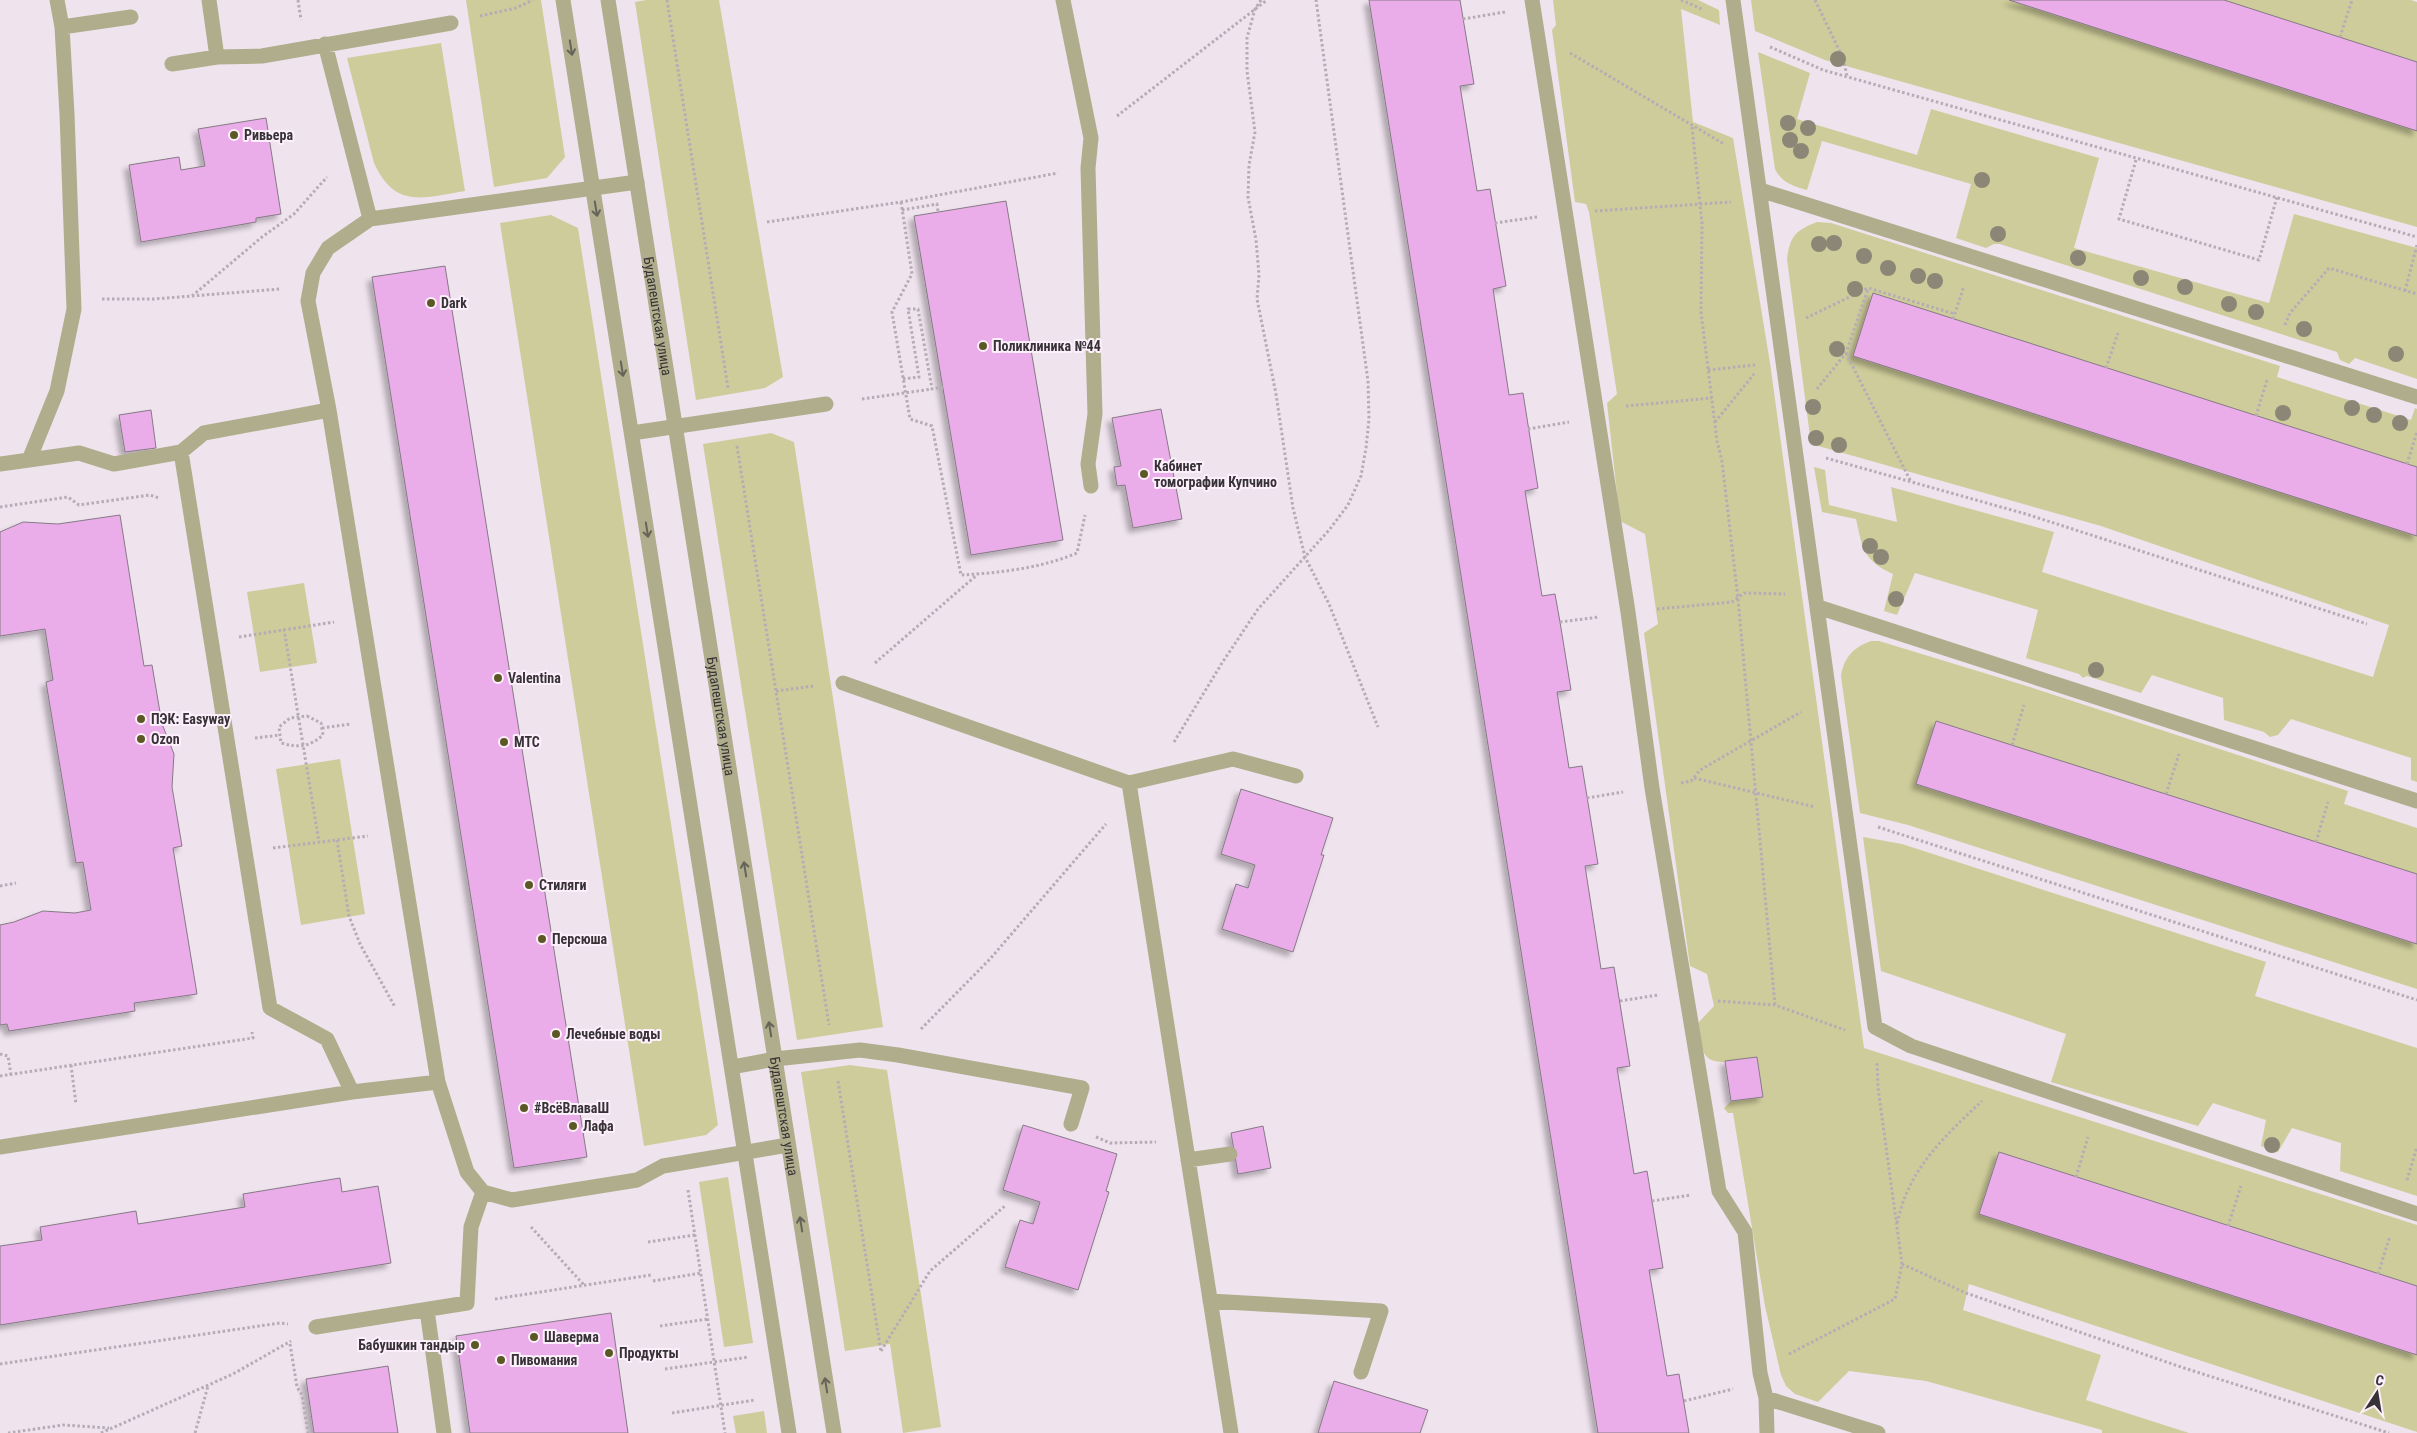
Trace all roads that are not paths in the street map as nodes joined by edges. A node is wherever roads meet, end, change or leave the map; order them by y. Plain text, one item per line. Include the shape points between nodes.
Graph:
1 (57, 0) edge
2 (209, 0) edge
3 (563, 0) edge
4 (608, 0) edge
5 (1063, 0) edge
6 (1733, 0) edge
7 (1533, 4) edge
8 (131, 18) dead end
9 (451, 24) road end
10 (62, 27) junction
11 (325, 44) junction
12 (217, 57) junction
13 (172, 64) dead end
14 (637, 182) junction
15 (593, 188) junction
16 (1761, 194) junction
17 (370, 219) junction
18 (2417, 397) edge
19 (826, 404) dead end
20 (328, 410) junction
21 (675, 427) junction
22 (632, 433) junction
23 (181, 452) junction
24 (29, 460) junction
25 (0, 464) edge
26 (1091, 486) road end
27 (1818, 607) junction
28 (843, 683) road end
29 (1296, 776) dead end
30 (1130, 783) junction
31 (2417, 801) edge
32 (775, 1059) junction
33 (732, 1067) junction
34 (438, 1082) junction
35 (352, 1092) junction
36 (1071, 1124) road end
37 (788, 1145) junction
38 (0, 1147) edge
39 (745, 1152) junction
40 (1230, 1154) dead end
41 (1188, 1160) junction
42 (483, 1192) junction
43 (2417, 1214) edge
44 (1210, 1300) junction
45 (427, 1310) junction
46 (316, 1327) road end
47 (1361, 1372) dead end
48 (1766, 1398) junction
49 (444, 1433) edge
50 (789, 1433) edge
51 (834, 1433) edge
52 (1231, 1433) edge
53 (1767, 1433) edge
54 (1878, 1433) edge

1 - 10 street
2 - 12 street
3 -> 15 street
4 - 14 street, Будапештская улица
5 - 26 street via 1090,138 1088,168 1095,414 1088,464
6 - 16 street
7 - 48 street via 1628,612 1652,788 1719,1191 1745,1232 1760,1373
8 - 10 street
9 - 11 street
10 - 24 street via 74,309 57,391
11 - 12 street via 262,56
11 - 17 street
12 - 13 street
14 - 15 street
14 - 21 street, Будапештская улица
15 - 17 street
15 -> 22 street
16 - 18 street
16 - 27 street
17 - 20 street via 328,248 313,273 308,301
19 - 21 street
20 - 23 street via 204,433
20 - 34 street
21 - 22 street
32 -> 21 street, Будапештская улица
22 -> 33 street
23 - 24 street via 114,464 80,453
23 - 35 street via 270,1008 327,1039
24 - 25 street
27 - 31 street
27 - 43 street via 1874,1027 1910,1046
28 - 30 street
29 - 30 street via 1233,758
30 - 41 street
32 - 33 street
32 - 36 street via 860,1050 1082,1088
32 - 37 street, Будапештская улица
33 - 39 street
34 - 35 street
34 - 42 street via 467,1172
35 - 38 street
37 - 39 street
51 -> 37 street, Будапештская улица
39 - 42 street via 663,1166 637,1180 512,1200
39 - 50 street
40 - 41 street
41 - 44 street
42 - 45 street via 471,1228 468,1303
44 - 47 street via 1381,1311
44 - 52 street
45 - 46 street
45 - 49 street
48 - 53 street
48 - 54 street

